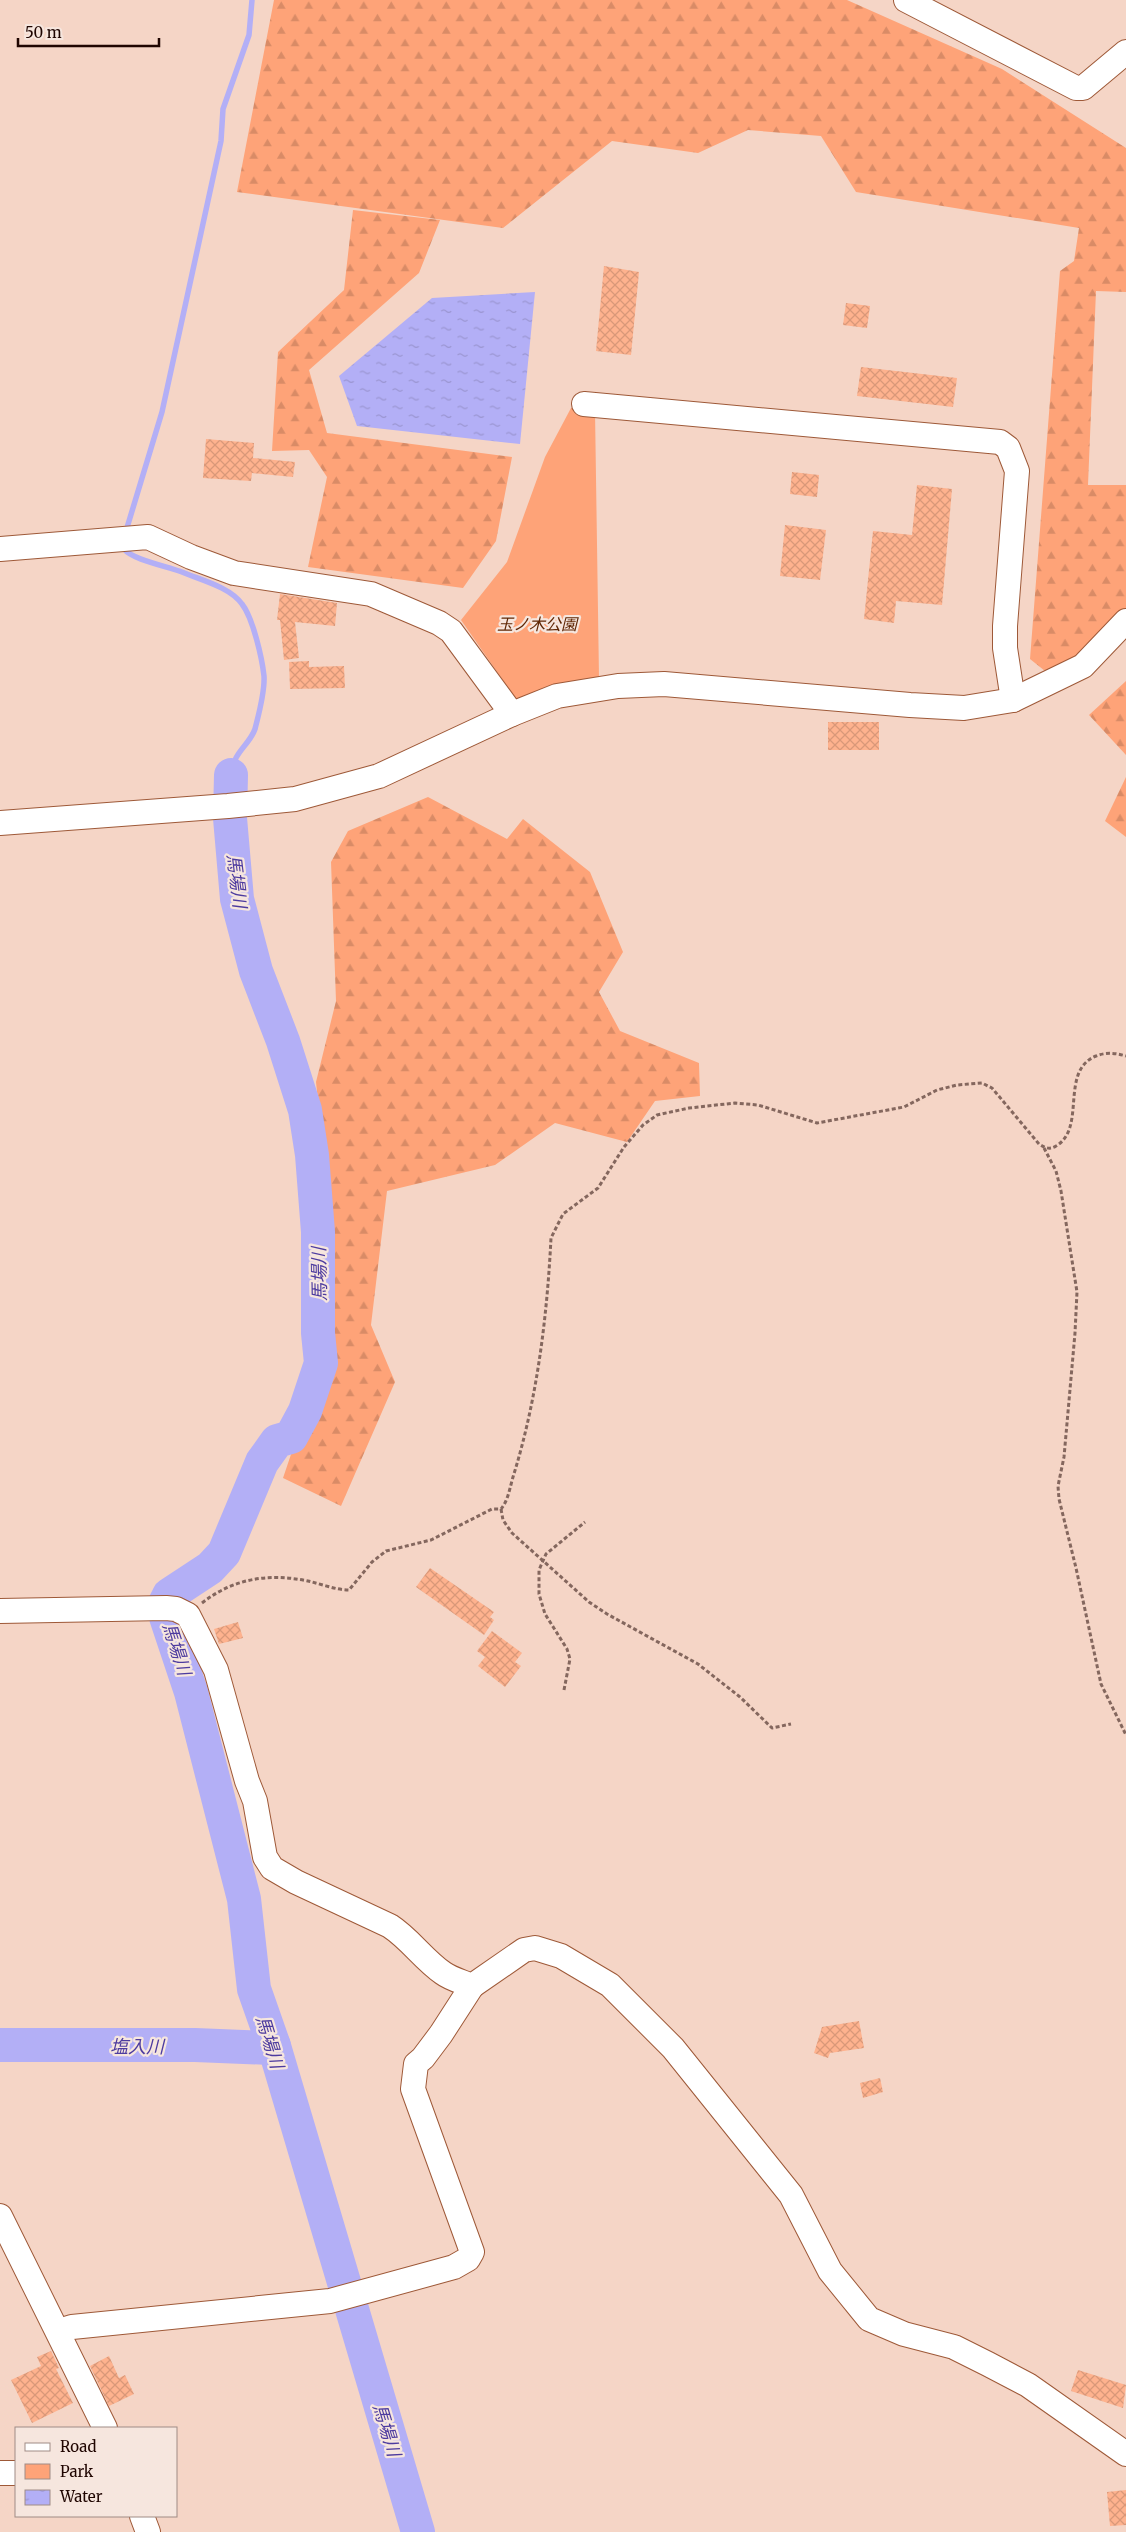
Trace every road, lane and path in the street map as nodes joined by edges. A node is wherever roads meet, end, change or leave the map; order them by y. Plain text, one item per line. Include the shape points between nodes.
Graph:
1 (906, 0) edge
2 (1126, 52) edge
3 (584, 404) dead end
4 (0, 549) edge
5 (1126, 621) edge
6 (1013, 700) junction
7 (512, 714) junction
8 (0, 823) edge
9 (1126, 1056) edge
10 (1044, 1148) junction
11 (501, 1509) junction
12 (585, 1522) dead end
13 (542, 1560) junction
14 (0, 1611) edge
15 (188, 1615) junction
16 (564, 1690) dead end
17 (791, 1724) dead end
18 (1126, 1735) edge
19 (472, 1986) junction
20 (0, 2216) edge
21 (58, 2330) junction
22 (105, 2427) edge
23 (1126, 2454) edge
24 (0, 2473) edge
25 (15, 2473) edge
26 (142, 2517) edge
27 (148, 2532) edge

1 - 2 street via 1076,88 1083,88
3 - 6 street via 1000,442 1008,448 1017,471 1005,626
4 - 7 street via 148,537 191,558 234,573 371,594 451,631
5 - 6 street via 1083,666
6 - 7 street via 964,708 910,706 664,684 618,686 557,696
7 - 8 street via 379,776 295,799
9 - 10 path via 1102,1054 1086,1061 1078,1075 1068,1131 1059,1144
10 - 11 path via 992,1088 982,1083 937,1090 904,1108 817,1122 758,1105 735,1103 657,1115 643,1125 624,1147 598,1188 563,1214 554,1229 548,1302 530,1411 520,1456
10 - 18 path via 1056,1171 1061,1191 1077,1292 1059,1499 1101,1684
11 - 13 path via 508,1528
11 - 15 path via 492,1509 431,1540 386,1550 349,1590 268,1576 218,1591
12 - 13 path
13 - 16 path via 538,1578 541,1602 570,1659
13 - 17 path via 607,1614 698,1664 740,1697 772,1728
14 - 15 street via 166,1608
15 - 19 street via 216,1670 255,1801 262,1848 272,1868 390,1926 404,1935 445,1975
19 - 21 street via 441,2034 416,2064 412,2078 413,2089 472,2252 468,2259 454,2268 330,2301
19 - 23 street via 524,1950 535,1948 561,1956 610,1985 673,2048 790,2195 830,2271 869,2319 904,2334 954,2347 1028,2385
20 - 21 street
21 - 22 street
24 - 25 street
26 - 27 street

